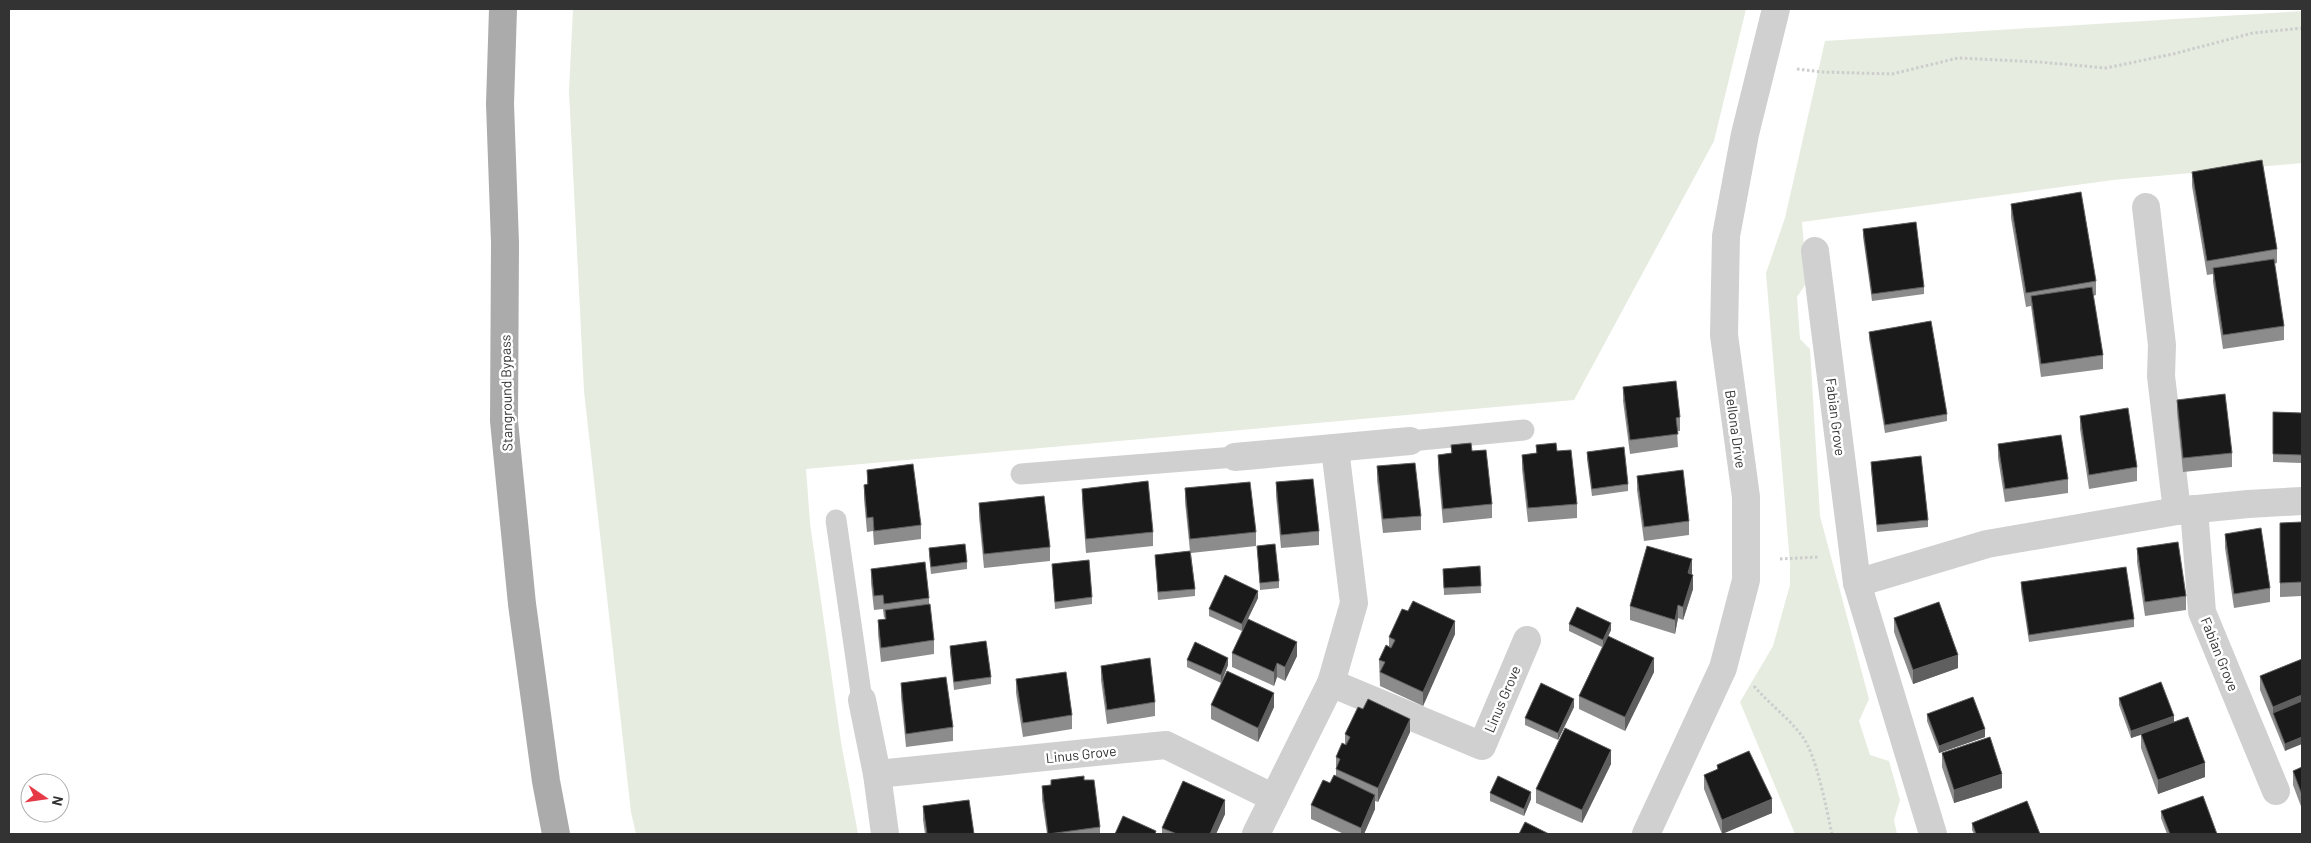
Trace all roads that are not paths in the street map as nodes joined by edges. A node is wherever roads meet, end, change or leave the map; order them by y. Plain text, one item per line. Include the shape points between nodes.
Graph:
1 (503, 9) edge
2 (1776, 9) edge
3 (2146, 207) dead end
4 (1815, 251) dead end
5 (1524, 430) dead end
6 (1410, 441) joint
7 (1335, 449) junction
8 (1235, 456) joint
9 (1021, 474) dead end
10 (2302, 501) edge
11 (2185, 510) junction
12 (836, 520) dead end
13 (1858, 583) junction
14 (1526, 640) dead end
15 (1331, 683) junction
16 (862, 700) joint
17 (877, 774) junction
18 (2276, 791) dead end
19 (1274, 798) junction
20 (556, 834) edge
21 (885, 834) edge
22 (1256, 834) edge
23 (1646, 834) edge
24 (1933, 834) edge

1 - 20 main road, Stanground Bypass via 500,104 505,243 504,421 522,604
2 - 23 street, Bellona Drive via 1745,134 1726,236 1724,335 1746,497 1746,580 1723,668
3 - 11 street, Fabian Grove via 2162,345 2161,376
4 - 13 street, Fabian Grove
5 - 6 lane
6 - 7 street
7 - 8 street
7 - 15 street via 1354,603
8 - 9 lane
10 - 11 street
11 - 13 street via 1987,544
11 - 18 street, Fabian Grove via 2202,612
12 - 16 lane
13 - 24 street, Fabian Grove
14 - 15 street, Linus Grove via 1482,746
15 - 19 street
16 - 17 street
17 - 19 street, Linus Grove via 1166,745
17 - 21 street
19 - 22 street

